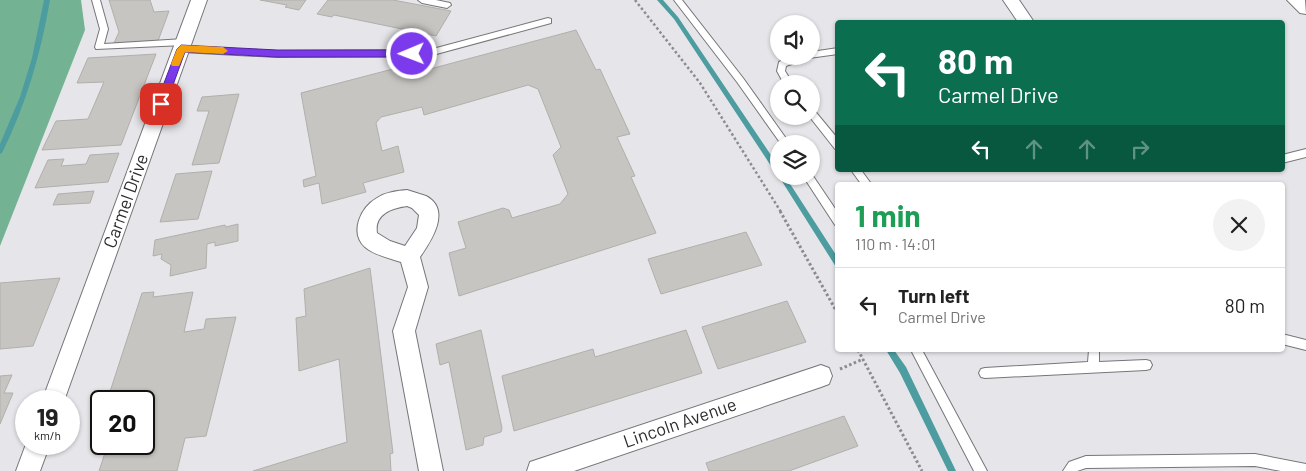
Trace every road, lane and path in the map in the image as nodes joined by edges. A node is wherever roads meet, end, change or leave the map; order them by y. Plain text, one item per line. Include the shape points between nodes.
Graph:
1 (96, 0) edge
2 (199, 0) edge
3 (422, 0) edge
4 (635, 0) edge
5 (678, 0) edge
6 (1011, 0) edge
7 (1295, 0) edge
8 (447, 5) dead end
9 (1306, 9) edge
10 (1025, 20) edge
11 (548, 21) dead end
12 (182, 46) junction
13 (835, 51) edge
14 (820, 54) edge
15 (820, 123) edge
16 (780, 135) edge
17 (835, 142) edge
18 (1306, 153) edge
19 (1285, 158) edge
20 (814, 185) edge
21 (835, 217) edge
22 (409, 256) dead end
23 (835, 309) edge
24 (1285, 340) edge
25 (1306, 345) edge
26 (859, 352) edge
27 (917, 352) edge
28 (1094, 352) edge
29 (1146, 365) dead end
30 (1094, 367) junction
31 (985, 373) dead end
32 (821, 376) dead end
33 (57, 390) edge
34 (34, 455) edge
35 (1306, 470) edge
36 (28, 471) edge
37 (431, 471) edge
38 (539, 471) edge
39 (922, 471) edge
40 (981, 471) edge
41 (1069, 471) edge

1 - 12 lane via 104,28 99,47
2 - 12 street, Carmel Drive
3 - 8 lane
4 - 23 path via 700,83 770,194
5 - 16 lane
6 - 10 street
7 - 9 street
11 - 12 lane via 429,53 277,54
12 - 33 street, Carmel Drive
13 - 14 lane
15 - 17 lane
18 - 19 lane
20 - 21 lane
22 - 37 street via 418,287 404,331
24 - 25 lane
26 - 39 path
27 - 40 lane
28 - 30 lane
29 - 30 lane
30 - 31 lane
32 - 38 street, Lincoln Avenue
34 - 36 street
35 - 41 lane via 1255,460 1086,462 1073,466

